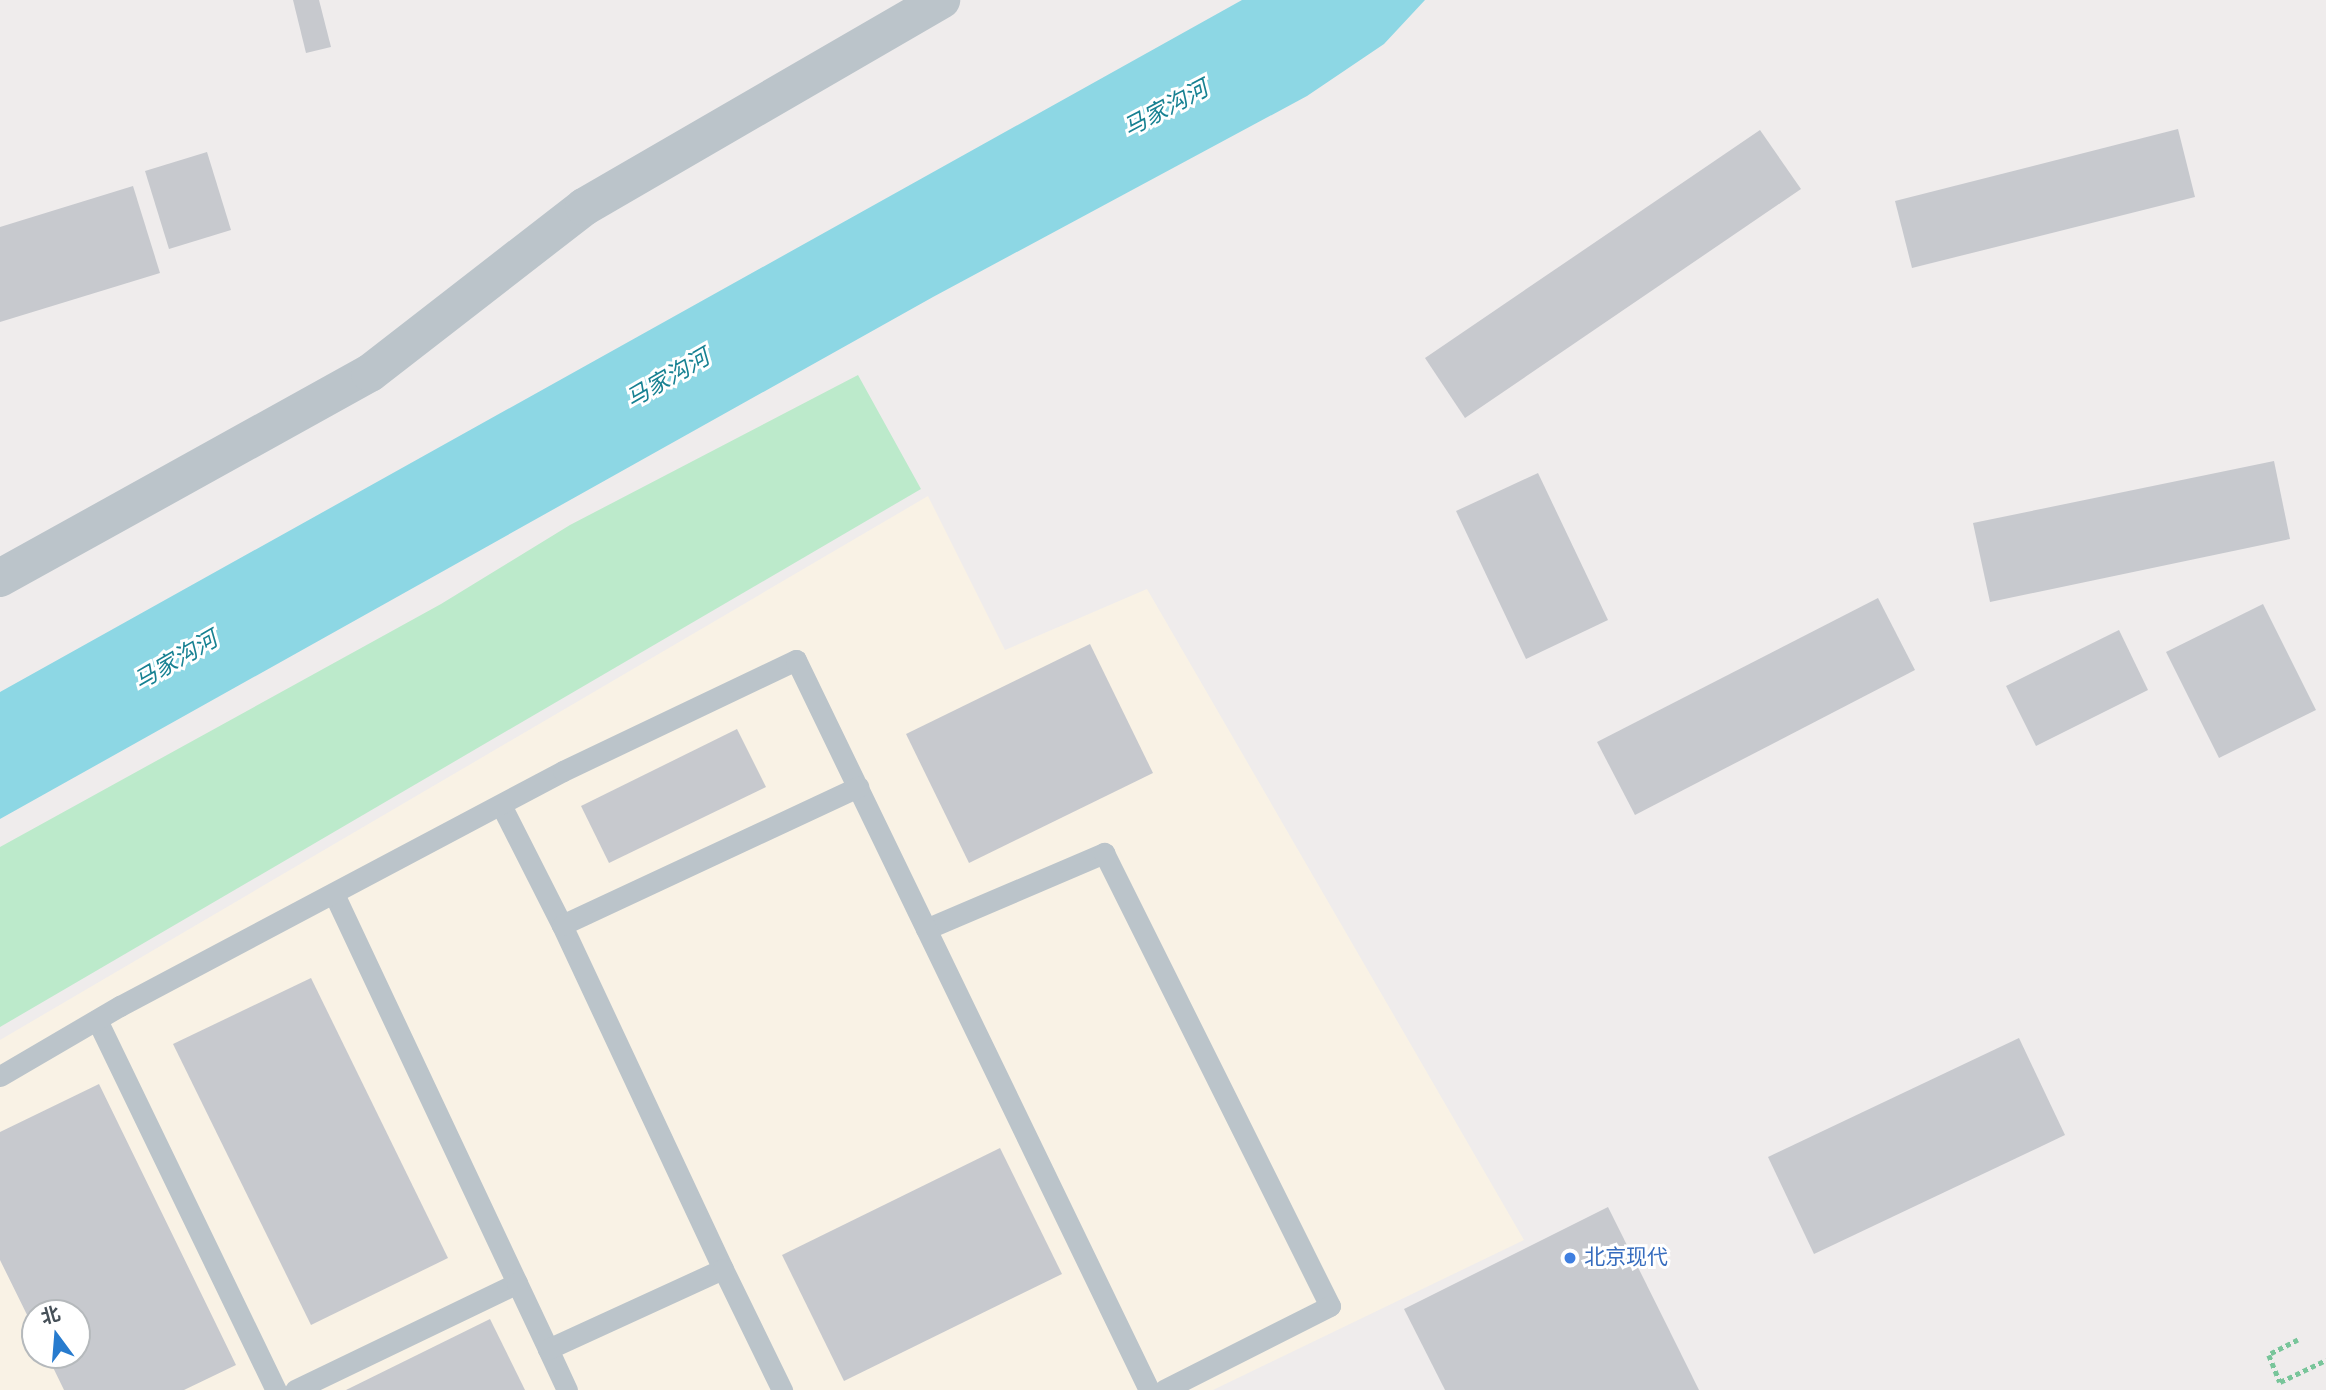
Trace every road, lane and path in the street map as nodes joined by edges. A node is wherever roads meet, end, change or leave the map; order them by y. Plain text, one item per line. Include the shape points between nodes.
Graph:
1 (941, 0) edge
2 (0, 578) edge
3 (858, 788) junction
4 (501, 804) junction
5 (334, 894) junction
6 (562, 925) junction
7 (926, 929) junction
8 (97, 1020) junction
9 (0, 1076) edge
10 (723, 1269) junction
11 (517, 1283) junction
12 (2298, 1340) dead end
13 (548, 1349) junction
14 (2326, 1360) edge
15 (276, 1390) edge
16 (295, 1390) edge
17 (567, 1390) edge
18 (782, 1390) edge
19 (1149, 1390) edge
20 (1164, 1390) edge

1 - 2 street via 584,207 370,373
3 - 4 lane via 796,660
3 - 6 lane
3 - 7 lane
4 - 5 lane
4 - 6 lane
5 - 8 lane
5 - 11 lane
6 - 10 lane
7 - 19 lane
7 - 20 lane via 1104,853 1330,1306
8 - 9 lane
8 - 15 lane
10 - 13 lane
10 - 18 lane
11 - 13 lane
11 - 16 lane
12 - 14 path via 2269,1355 2280,1381
13 - 17 lane

